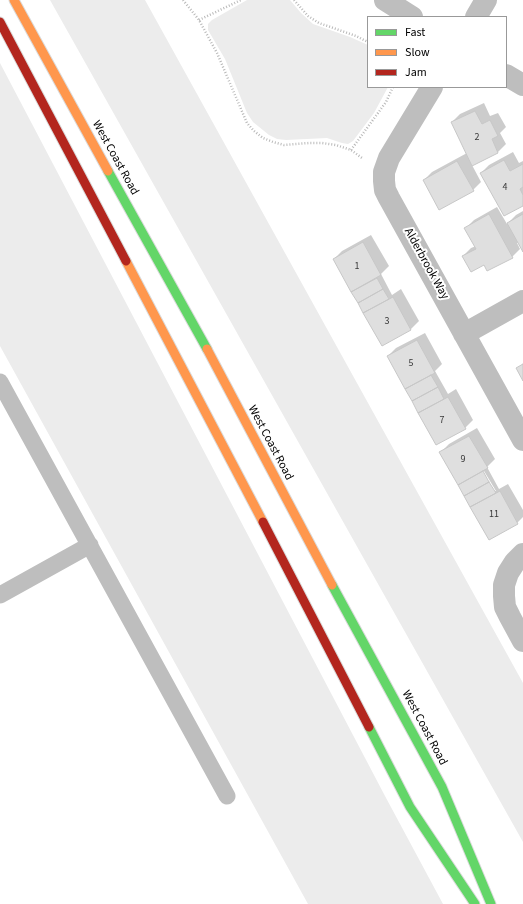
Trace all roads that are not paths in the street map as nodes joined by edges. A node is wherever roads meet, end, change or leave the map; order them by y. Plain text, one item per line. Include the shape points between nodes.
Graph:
1 (14, 0) edge
2 (384, 0) edge
3 (486, 0) edge
4 (410, 16) edge
5 (477, 16) edge
6 (0, 22) edge
7 (507, 76) edge
8 (523, 85) edge
9 (431, 88) edge
10 (523, 301) edge
11 (464, 334) junction
12 (0, 382) edge
13 (523, 440) edge
14 (90, 545) junction
15 (523, 554) edge
16 (0, 595) edge
17 (523, 641) edge
18 (227, 796) dead end
19 (475, 904) edge
20 (491, 904) edge

1 - 20 main road, West Coast Road via 215,364 442,787
2 - 4 street
3 - 5 street
6 - 19 main road via 282,557 410,807
7 - 8 street
9 - 11 street, Alderbrook Way via 389,158 384,172 385,190
10 - 11 street
11 - 13 street, Alderbrook Way
12 - 14 lane
14 - 16 lane
14 - 18 lane
15 - 17 street via 508,573 504,585 506,607

